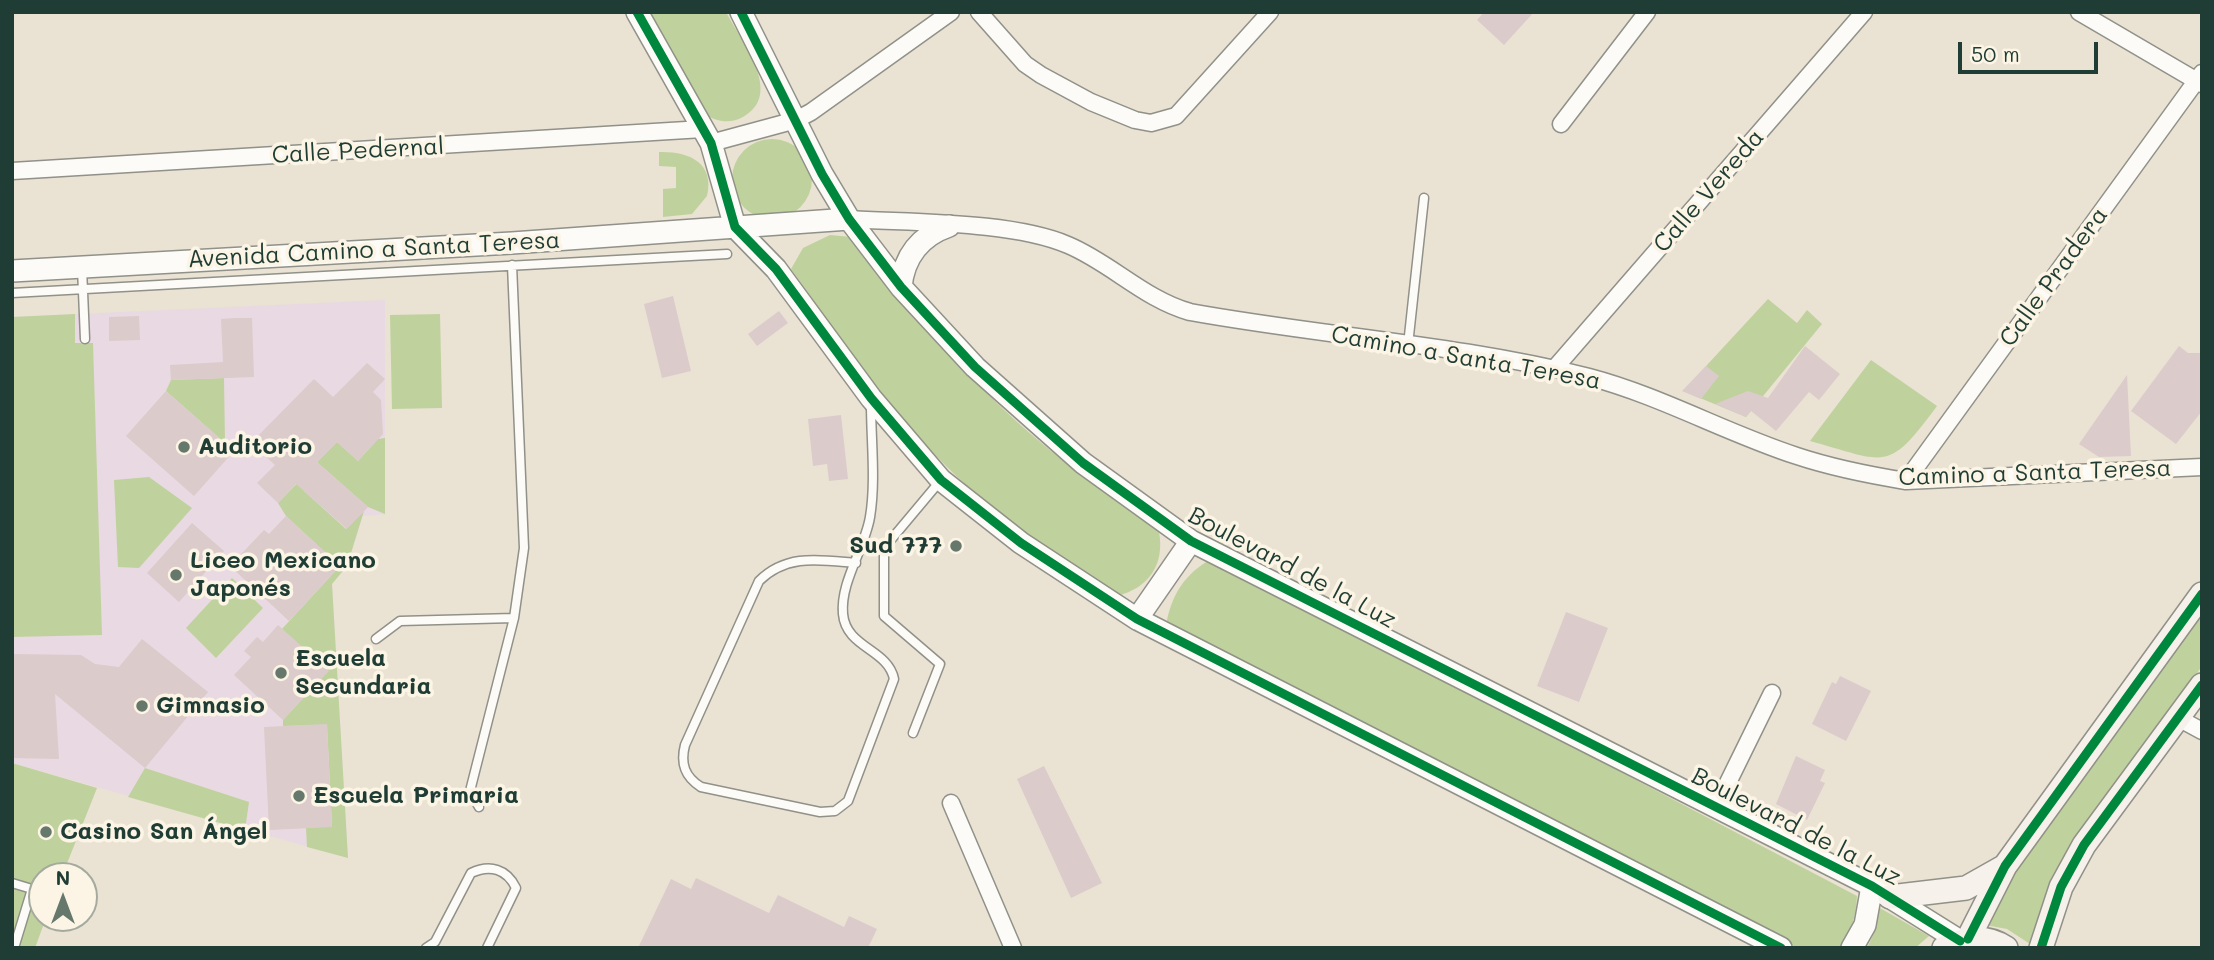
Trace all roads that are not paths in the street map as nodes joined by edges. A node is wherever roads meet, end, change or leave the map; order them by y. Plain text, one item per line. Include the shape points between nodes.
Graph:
1 (638, 12) edge
2 (741, 12) edge
3 (951, 12) edge
4 (979, 12) edge
5 (1270, 12) edge
6 (1647, 12) edge
7 (1864, 12) edge
8 (2079, 12) edge
9 (2200, 80) edge
10 (796, 120) junction
11 (1561, 124) dead end
12 (707, 136) junction
13 (12, 171) edge
14 (1424, 198) dead end
15 (849, 219) junction
16 (949, 226) junction
17 (735, 227) junction
18 (387, 250) junction
19 (727, 254) dead end
20 (512, 265) junction
21 (82, 267) junction
22 (268, 267) junction
23 (216, 270) junction
24 (12, 271) edge
25 (378, 271) junction
26 (901, 288) junction
27 (83, 289) junction
28 (12, 293) edge
29 (85, 339) dead end
30 (1408, 345) junction
31 (1554, 369) junction
32 (871, 398) junction
33 (2202, 467) edge
34 (941, 480) junction
35 (1906, 481) junction
36 (1191, 541) junction
37 (856, 563) junction
38 (2202, 594) edge
39 (514, 618) junction
40 (1137, 619) junction
41 (376, 639) dead end
42 (2202, 685) edge
43 (1772, 693) dead end
44 (2178, 718) junction
45 (2202, 731) edge
46 (913, 733) dead end
47 (951, 803) dead end
48 (479, 807) dead end
49 (1716, 807) junction
50 (2005, 866) junction
51 (12, 883) edge
52 (1881, 892) junction
53 (1957, 942) edge
54 (435, 945) edge
55 (13, 948) edge
56 (426, 948) edge
57 (487, 948) edge
58 (1013, 948) edge
59 (1781, 948) edge
60 (1852, 948) edge
61 (2007, 948) edge
62 (2041, 948) edge

1 - 12 street
2 - 10 street, Boulevard de la Luz
3 - 10 street, Calle Pedernal
4 - 5 street via 1025,64 1041,75 1091,102 1150,123 1175,116
6 - 11 street
7 - 31 street, Calle Vereda
8 - 9 street
9 - 35 street, Calle Pradera
10 - 12 street, Calle Pedernal
10 - 15 street, Boulevard de la Luz
12 - 13 street, Calle Pedernal
12 - 17 street
14 - 30 lane
15 - 16 street, Camino a Santa Teresa
15 - 17 street, Camino a Santa Teresa
15 - 26 street, Boulevard de la Luz
16 - 26 street via 917,245 905,265
16 - 30 street, Camino a Santa Teresa via 1032,234 1065,243 1158,300 1190,312
17 - 18 street, Avenida Camino a Santa Teresa
17 - 32 street via 802,301
18 - 22 street, Avenida Camino a Santa Teresa
18 - 25 lane via 386,265
19 - 20 lane
20 - 25 lane
20 - 39 lane via 524,548
21 - 23 street, Avenida Camino a Santa Teresa
21 - 24 street, Avenida Camino a Santa Teresa
21 - 27 lane
22 - 23 street, Avenida Camino a Santa Teresa
22 - 25 lane
23 - 27 lane
26 - 36 street, Boulevard de la Luz via 975,367 1044,431
27 - 28 lane
27 - 29 lane
30 - 31 street, Camino a Santa Teresa
31 - 35 street, Camino a Santa Teresa via 1662,401 1796,456
32 - 34 street
32 - 37 lane via 871,516
33 - 35 street, Camino a Santa Teresa
34 - 40 street via 1021,543
34 - 46 lane via 884,548 884,615 940,664
36 - 40 street
36 - 49 street, Boulevard de la Luz
37 - 37 lane via 796,560 759,580 685,745 684,768 694,782 820,812 835,811 848,801 894,679 886,663 856,642 845,625 843,605
38 - 50 main road
39 - 41 lane via 400,621
39 - 48 lane via 470,791
40 - 59 street
42 - 44 main road
43 - 49 street
44 - 45 street
44 - 62 main road via 2071,866
47 - 58 street
49 - 52 street, Boulevard de la Luz
50 - 52 main road via 1966,888
50 - 53 main road
51 - 55 lane via 32,889
52 - 53 street, Boulevard de la Luz
52 - 60 street
53 - 61 main road via 1987,940
54 - 56 lane
54 - 57 lane via 471,873 492,868 506,874 516,888

